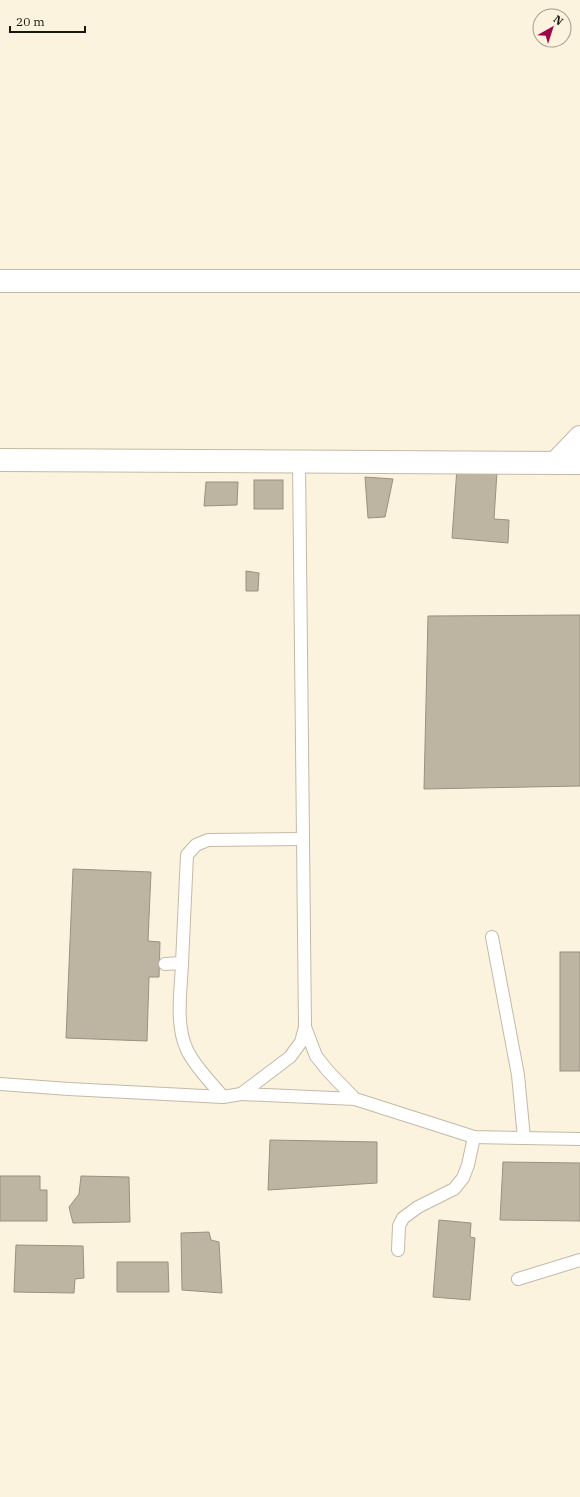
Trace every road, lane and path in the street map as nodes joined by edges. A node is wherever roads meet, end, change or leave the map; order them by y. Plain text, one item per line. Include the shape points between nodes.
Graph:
1 (0, 281) edge
2 (580, 281) edge
3 (580, 437) edge
4 (0, 460) edge
5 (299, 461) junction
6 (555, 463) junction
7 (580, 463) edge
8 (303, 840) junction
9 (492, 937) dead end
10 (182, 963) junction
11 (165, 964) dead end
12 (305, 1027) junction
13 (0, 1084) edge
14 (241, 1094) junction
15 (223, 1097) junction
16 (355, 1099) junction
17 (474, 1137) junction
18 (524, 1138) junction
19 (580, 1139) edge
20 (398, 1250) dead end
21 (580, 1260) edge
22 (518, 1279) dead end

1 - 2 street
3 - 6 street
4 - 5 street
5 - 6 street
5 - 8 lane
6 - 7 street
8 - 10 lane via 208,840 196,845 187,855
8 - 12 lane
9 - 18 lane via 518,1075
10 - 11 lane
10 - 15 lane via 180,1027 187,1050
12 - 14 lane via 301,1042 290,1057
12 - 16 lane via 316,1056
13 - 15 lane
14 - 15 lane
14 - 16 lane
16 - 17 lane
17 - 18 lane
17 - 20 lane via 463,1178 454,1189 418,1207 403,1218 399,1226
18 - 19 lane
21 - 22 lane

